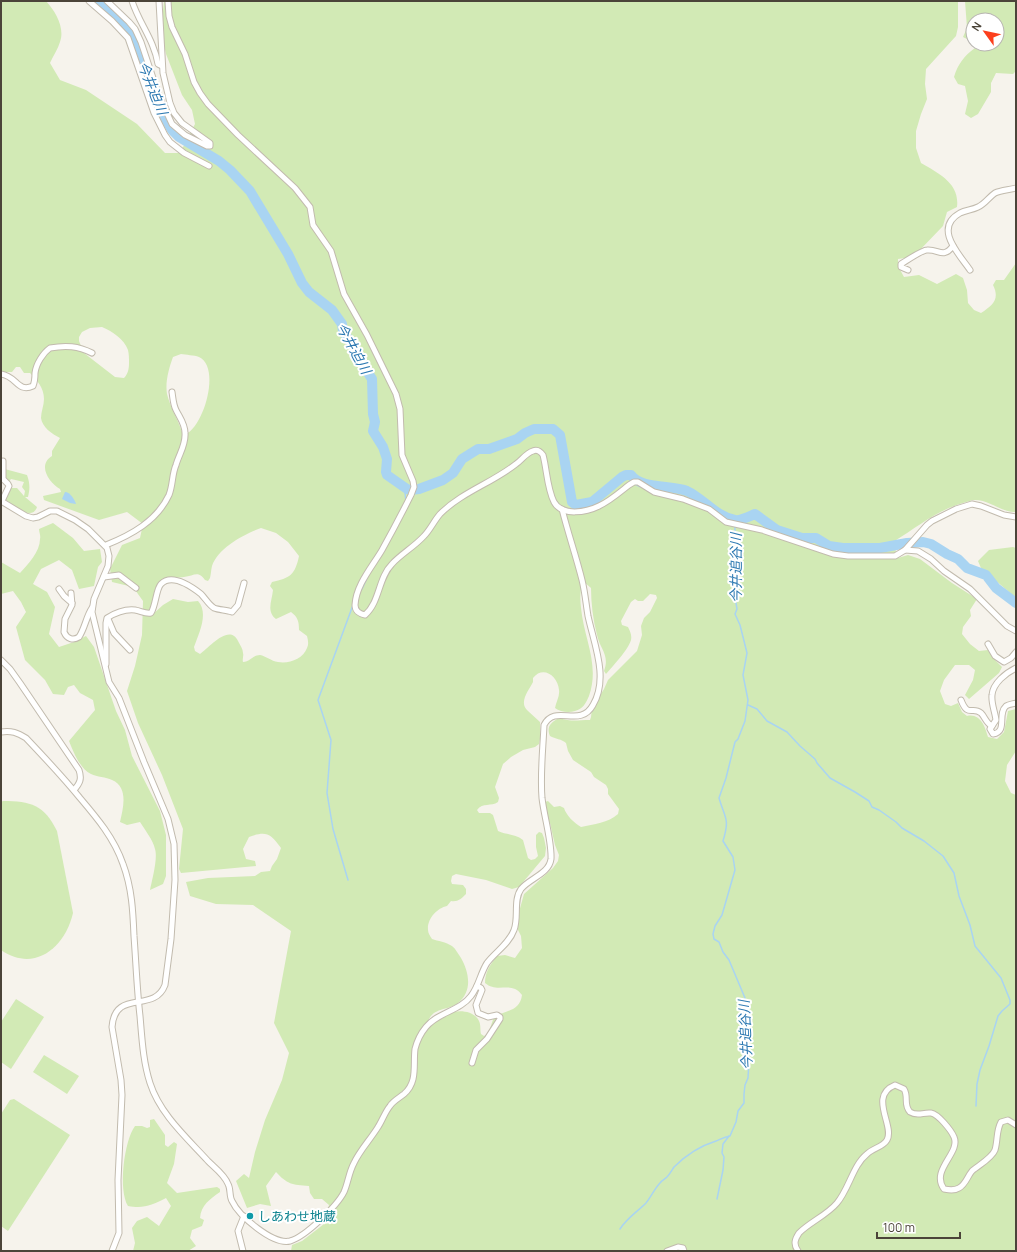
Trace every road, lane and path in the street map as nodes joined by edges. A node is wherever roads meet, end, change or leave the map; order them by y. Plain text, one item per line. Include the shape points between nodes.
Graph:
1 (90, 1) edge
2 (107, 1) edge
3 (132, 1) edge
4 (159, 1) edge
5 (168, 1) edge
6 (162, 66) junction
7 (210, 166) dead end
8 (1016, 188) edge
9 (953, 246) junction
10 (908, 270) dead end
11 (970, 270) dead end
12 (92, 353) dead end
13 (1, 374) edge
14 (172, 392) dead end
15 (3, 461) dead end
16 (1, 501) edge
17 (562, 509) junction
18 (1016, 517) edge
19 (106, 545) junction
20 (905, 550) junction
21 (104, 577) junction
22 (244, 583) dead end
23 (136, 588) dead end
24 (59, 589) dead end
25 (71, 593) dead end
26 (72, 603) junction
27 (92, 608) junction
28 (107, 618) junction
29 (1016, 631) edge
30 (988, 644) dead end
31 (130, 650) dead end
32 (1016, 652) edge
33 (1, 660) edge
34 (1016, 668) edge
35 (106, 669) junction
36 (960, 700) dead end
37 (1016, 703) edge
38 (992, 726) junction
39 (1, 732) edge
40 (74, 790) junction
41 (477, 986) junction
42 (138, 1002) junction
43 (472, 1063) dead end
44 (1016, 1125) edge
45 (244, 1216) junction
46 (112, 1251) edge
47 (243, 1251) edge
48 (667, 1251) edge
49 (684, 1251) edge
50 (798, 1251) edge

1 - 7 street via 128,38 154,113 170,142 184,153
2 - 6 street via 135,29 172,124 185,135 210,146 210,143 185,126 174,114
3 - 6 street via 156,53 158,64
4 - 6 street
5 - 17 street via 172,27 200,93 238,135 295,188 310,207 313,226 331,251 344,294 396,394 400,409 402,455 414,487 360,586 356,610 365,615 369,612 386,573 421,539 439,515 466,494 516,464 530,451 536,450 543,455 550,493 555,504
8 - 9 street via 996,193 982,205 956,216 948,232
9 - 10 street via 945,253 923,251 902,264 901,267
9 - 11 street
12 - 13 street via 68,346 50,348 40,360 33,386 27,388
14 - 19 street via 175,408 185,432 169,495 144,525
15 - 16 street via 3,479 9,486
16 - 19 street via 33,518 38,518 50,510 57,511 84,525
17 - 20 street via 581,512 599,507 629,484 638,482 654,492 709,509 726,522 762,530 833,554 895,556
17 - 41 street via 582,580 597,652 599,686 596,700 587,713 579,717 553,716 544,725 541,779 550,865 522,887 519,892 515,928 508,941 486,965
18 - 20 street via 972,504 932,521
19 - 21 street via 109,562
20 - 29 street via 918,551 931,559 970,589 1007,626
21 - 23 street via 119,575
21 - 27 street
22 - 28 street via 234,611 214,608 194,589 180,581 171,580 159,586 150,613 127,610
24 - 26 street
25 - 26 street
26 - 27 street via 65,619 64,632 72,639 80,638
27 - 35 street
28 - 31 street via 114,633
28 - 35 street
30 - 32 street via 995,656 1004,662
33 - 40 street via 20,683 79,770 80,783
34 - 38 street via 1001,678 994,688 992,699 996,720
35 - 42 street via 109,682 119,698 168,819 174,844 175,880 165,985 163,991 155,998
36 - 38 street via 967,711 982,714
37 - 38 street via 1003,710 998,732 993,734 990,729
39 - 40 street via 12,732 26,738
40 - 42 street via 113,841 125,869 132,904
41 - 43 street via 482,988 476,1005 478,1013 488,1017 497,1015 500,1019 488,1039 476,1050
41 - 45 street via 469,1000 435,1019 424,1030 416,1044 414,1074 410,1087 389,1107 353,1165 345,1191 324,1216 301,1236 292,1241 281,1242 268,1236
42 - 45 street via 143,1054 151,1086 159,1103 172,1123 229,1184 230,1198
42 - 46 street via 122,1006 115,1014 112,1027 122,1095 118,1180 119,1227
44 - 50 street via 1008,1120 1001,1122 992,1155 969,1174 964,1185 954,1191 944,1189 940,1177 953,1149 954,1136 934,1114 929,1112 917,1115 910,1112 906,1106 907,1097 904,1089 894,1085 890,1087 883,1099 887,1141 867,1154 851,1176 838,1202 799,1233 795,1240
45 - 47 street via 238,1230
48 - 49 street via 678,1247

